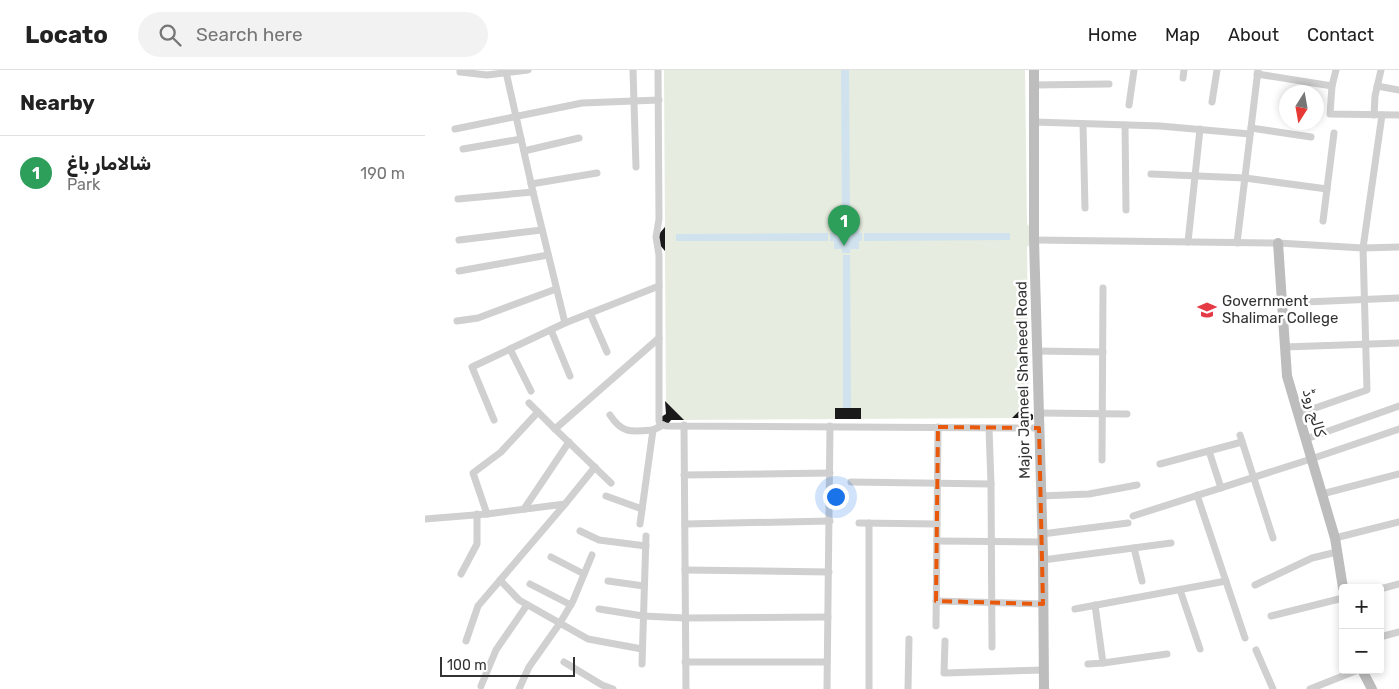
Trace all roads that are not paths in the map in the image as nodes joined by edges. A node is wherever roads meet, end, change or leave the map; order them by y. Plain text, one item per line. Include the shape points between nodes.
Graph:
1 (460, 70) edge
2 (528, 70) edge
3 (633, 70) edge
4 (658, 70) edge
5 (1034, 70) edge
6 (1134, 70) edge
7 (1184, 70) edge
8 (1217, 70) edge
9 (1336, 70) edge
10 (1381, 70) edge
11 (506, 72) junction
12 (1257, 72) edge
13 (1183, 78) dead end
14 (1034, 84) junction
15 (1109, 84) dead end
16 (1333, 86) junction
17 (1377, 86) junction
18 (1399, 90) edge
19 (634, 100) junction
20 (659, 100) junction
21 (1211, 102) dead end
22 (1129, 105) dead end
23 (1374, 115) junction
24 (1382, 115) junction
25 (1399, 115) edge
26 (516, 117) junction
27 (1034, 122) junction
28 (1083, 124) junction
29 (1125, 125) junction
30 (455, 129) dead end
31 (1200, 129) junction
32 (1250, 131) junction
33 (1334, 133) dead end
34 (1311, 137) dead end
35 (579, 138) dead end
36 (521, 139) junction
37 (463, 149) dead end
38 (524, 151) junction
39 (637, 167) dead end
40 (597, 173) dead end
41 (1151, 174) dead end
42 (1195, 176) junction
43 (1245, 178) junction
44 (532, 188) junction
45 (1327, 188) junction
46 (458, 199) dead end
47 (1085, 208) dead end
48 (1126, 210) dead end
49 (1323, 220) dead end
50 (542, 230) junction
51 (459, 240) dead end
52 (1034, 240) junction
53 (1189, 242) junction
54 (1237, 243) junction
55 (1278, 243) junction
56 (1399, 247) edge
57 (1363, 248) junction
58 (548, 255) junction
59 (459, 270) dead end
60 (659, 286) junction
61 (1103, 288) dead end
62 (556, 289) junction
63 (1365, 298) junction
64 (1399, 298) edge
65 (1283, 303) junction
66 (590, 313) junction
67 (457, 321) dead end
68 (565, 324) junction
69 (551, 330) junction
70 (659, 338) junction
71 (1399, 343) edge
72 (1366, 344) junction
73 (1285, 347) junction
74 (510, 349) junction
75 (1037, 351) junction
76 (607, 352) dead end
77 (1103, 352) junction
78 (570, 376) dead end
79 (531, 391) dead end
80 (529, 403) dead end
81 (1399, 406) edge
82 (538, 412) junction
83 (1039, 413) junction
84 (1103, 414) junction
85 (1127, 414) dead end
86 (1298, 414) junction
87 (610, 415) dead end
88 (494, 420) dead end
89 (663, 425) junction
90 (684, 425) junction
91 (830, 426) junction
92 (555, 428) junction
93 (938, 428) junction
94 (989, 428) junction
95 (1039, 428) junction
96 (1399, 429) edge
97 (653, 430) junction
98 (1306, 439) junction
99 (569, 442) junction
100 (1209, 451) junction
101 (1311, 459) junction
102 (1102, 460) dead end
103 (1160, 464) dead end
104 (595, 467) junction
105 (830, 473) junction
106 (684, 474) junction
107 (1399, 474) edge
108 (1254, 478) junction
109 (611, 482) dead end
110 (851, 482) dead end
111 (937, 483) junction
112 (991, 484) junction
113 (1137, 485) dead end
114 (1221, 488) junction
115 (1322, 494) junction
116 (1197, 495) junction
117 (606, 496) dead end
118 (1041, 496) junction
119 (565, 504) junction
120 (523, 509) junction
121 (642, 509) junction
122 (477, 514) junction
123 (487, 514) junction
124 (1133, 516) dead end
125 (425, 519) edge
126 (830, 521) junction
127 (1399, 522) edge
128 (859, 523) dead end
129 (869, 523) junction
130 (1128, 523) dead end
131 (641, 524) dead end
132 (685, 524) junction
133 (937, 524) junction
134 (580, 531) dead end
135 (646, 536) dead end
136 (1043, 538) junction
137 (1273, 538) dead end
138 (1335, 538) junction
139 (937, 541) junction
140 (992, 541) junction
141 (1171, 543) dead end
142 (646, 546) junction
143 (1134, 548) junction
144 (1337, 552) junction
145 (592, 555) dead end
146 (551, 557) dead end
147 (1043, 560) junction
148 (685, 570) junction
149 (829, 572) junction
150 (461, 574) dead end
151 (584, 574) junction
152 (501, 580) junction
153 (608, 581) dead end
154 (1142, 581) dead end
155 (1226, 581) junction
156 (530, 584) dead end
157 (1342, 584) edge
158 (1399, 584) edge
159 (1255, 585) dead end
160 (645, 586) junction
161 (1384, 588) edge
162 (1180, 590) junction
163 (1339, 599) edge
164 (936, 601) junction
165 (992, 602) junction
166 (527, 604) junction
167 (1043, 604) junction
168 (571, 605) junction
169 (1095, 605) junction
170 (599, 608) dead end
171 (1075, 609) dead end
172 (643, 616) junction
173 (1271, 616) dead end
174 (828, 617) junction
175 (685, 618) junction
176 (560, 624) junction
177 (936, 626) dead end
178 (1399, 632) edge
179 (1384, 636) edge
180 (1245, 638) dead end
181 (909, 639) dead end
182 (945, 640) dead end
183 (466, 641) dead end
184 (992, 647) dead end
185 (1200, 649) dead end
186 (642, 650) junction
187 (1255, 650) dead end
188 (1167, 654) dead end
189 (564, 662) dead end
190 (685, 662) junction
191 (827, 662) junction
192 (1103, 663) junction
193 (642, 664) dead end
194 (1088, 664) dead end
195 (1044, 670) junction
196 (1349, 674) edge
197 (1363, 674) edge
198 (481, 686) dead end
199 (604, 687) edge
200 (519, 689) edge
201 (613, 689) edge
202 (685, 689) edge
203 (827, 689) edge
204 (869, 689) edge
205 (908, 689) edge
206 (1044, 689) edge
207 (1273, 689) edge
208 (1310, 689) edge
209 (1372, 689) edge

1 - 11 street via 487,75
2 - 11 street
3 - 19 street
4 - 20 street
5 - 14 street, Major Jameel Shaheed Road
6 - 22 street
7 - 13 street
8 - 21 street
9 - 16 street
10 - 17 street
11 - 26 street
12 - 16 street
12 - 32 street
14 - 15 street
14 - 27 street, Major Jameel Shaheed Road
16 - 23 street via 1330,114
17 - 18 street
17 - 23 street
19 - 20 street
19 - 26 street via 582,103
19 - 39 street
20 - 60 street via 659,219 656,237
23 - 24 street
24 - 25 street
24 - 57 street
26 - 30 street
26 - 36 street
27 - 28 street
27 - 52 street, Major Jameel Shaheed Road
28 - 29 street
28 - 47 street
29 - 31 street
29 - 48 street
31 - 32 street
31 - 42 street
32 - 34 street
32 - 43 street
33 - 45 street
35 - 38 street
36 - 37 street
36 - 38 street
38 - 44 street
40 - 44 street
41 - 42 street
42 - 43 street
42 - 53 street
43 - 45 street
43 - 54 street
44 - 46 street
44 - 50 street
45 - 49 street
50 - 51 street
50 - 58 street
52 - 53 street
52 - 75 street, Major Jameel Shaheed Road
53 - 54 street
54 - 55 street
55 - 57 street
55 - 65 street, کالج روڈ
56 - 57 street
57 - 63 street
58 - 59 street
58 - 62 street
60 - 66 street
60 - 70 street
61 - 77 street
62 - 67 street via 478,318
62 - 68 street
63 - 64 street
63 - 65 street
63 - 72 street
65 - 73 street, کالج روڈ
66 - 68 street
66 - 76 street
68 - 69 street
69 - 74 street
69 - 78 street
70 - 89 street via 659,421
70 - 92 street
71 - 72 street
72 - 73 street
72 - 86 street via 1367,390
73 - 86 street, کالج روڈ via 1287,376
74 - 79 street
74 - 88 street via 472,367
75 - 77 street
75 - 83 street, Major Jameel Shaheed Road
77 - 84 street
80 - 82 street
81 - 98 street
82 - 92 street
82 - 123 street via 501,452 473,473
83 - 84 street
83 - 95 street, Major Jameel Shaheed Road
84 - 85 street
84 - 102 street
86 - 98 street, کالج روڈ
87 - 97 street via 626,431
89 - 90 street
89 - 97 street
90 - 91 street
90 - 106 street
91 - 93 street
91 - 105 street
92 - 99 street
93 - 94 street
93 - 111 street
94 - 95 street
94 - 112 street
95 - 118 street, Major Jameel Shaheed Road
96 - 101 street
97 - 121 street
98 - 101 street, کالج روڈ
99 - 104 street
99 - 120 street
100 - 103 street
100 - 108 street via 1241,438
100 - 114 street
101 - 108 street
101 - 115 street, کالج روڈ
104 - 109 street
104 - 119 street
105 - 106 street
105 - 126 street
106 - 132 street
107 - 115 street
108 - 114 street
108 - 137 street
110 - 111 street
111 - 112 street
111 - 133 street
112 - 140 street
113 - 118 street via 1089,494
114 - 116 street
115 - 138 street, کالج روڈ
116 - 124 street
116 - 155 street
117 - 121 street
118 - 136 street, Major Jameel Shaheed Road
119 - 120 street
119 - 152 street
120 - 123 street
121 - 131 street
122 - 123 street
122 - 125 street
122 - 150 street via 477,544
126 - 132 street
126 - 149 street
127 - 138 street
128 - 129 street
129 - 133 street
129 - 204 street
130 - 136 street
132 - 148 street
133 - 139 street
134 - 142 street via 599,540
135 - 142 street
136 - 140 street
136 - 147 street, Major Jameel Shaheed Road
138 - 144 street, کالج روڈ
139 - 140 street
139 - 164 street
140 - 165 street
141 - 143 street
142 - 160 street
143 - 147 street
143 - 154 street
144 - 157 street, کالج روڈ
144 - 159 street via 1313,558
145 - 151 street
146 - 151 street
147 - 167 street, Major Jameel Shaheed Road
148 - 149 street
148 - 175 street
149 - 174 street
151 - 168 street
152 - 166 street
152 - 183 street via 478,606
153 - 160 street
155 - 162 street
155 - 180 street
156 - 168 street
158 - 161 street
160 - 172 street
162 - 169 street
162 - 185 street
163 - 173 street
164 - 165 street
164 - 177 street
165 - 167 street
165 - 184 street
166 - 176 street
166 - 198 street via 496,650
167 - 195 street, Major Jameel Shaheed Road
168 - 176 street
169 - 171 street
169 - 192 street
170 - 172 street
172 - 175 street
172 - 186 street
174 - 175 street
174 - 191 street
175 - 190 street
176 - 186 street via 588,639
176 - 200 street via 529,667
178 - 179 street
181 - 205 street
182 - 195 street via 945,673
186 - 193 street
187 - 207 street
188 - 192 street
189 - 199 street
190 - 191 street
190 - 202 street
191 - 203 street
192 - 194 street
195 - 206 street, Major Jameel Shaheed Road
196 - 208 street
197 - 209 street
199 - 201 street

